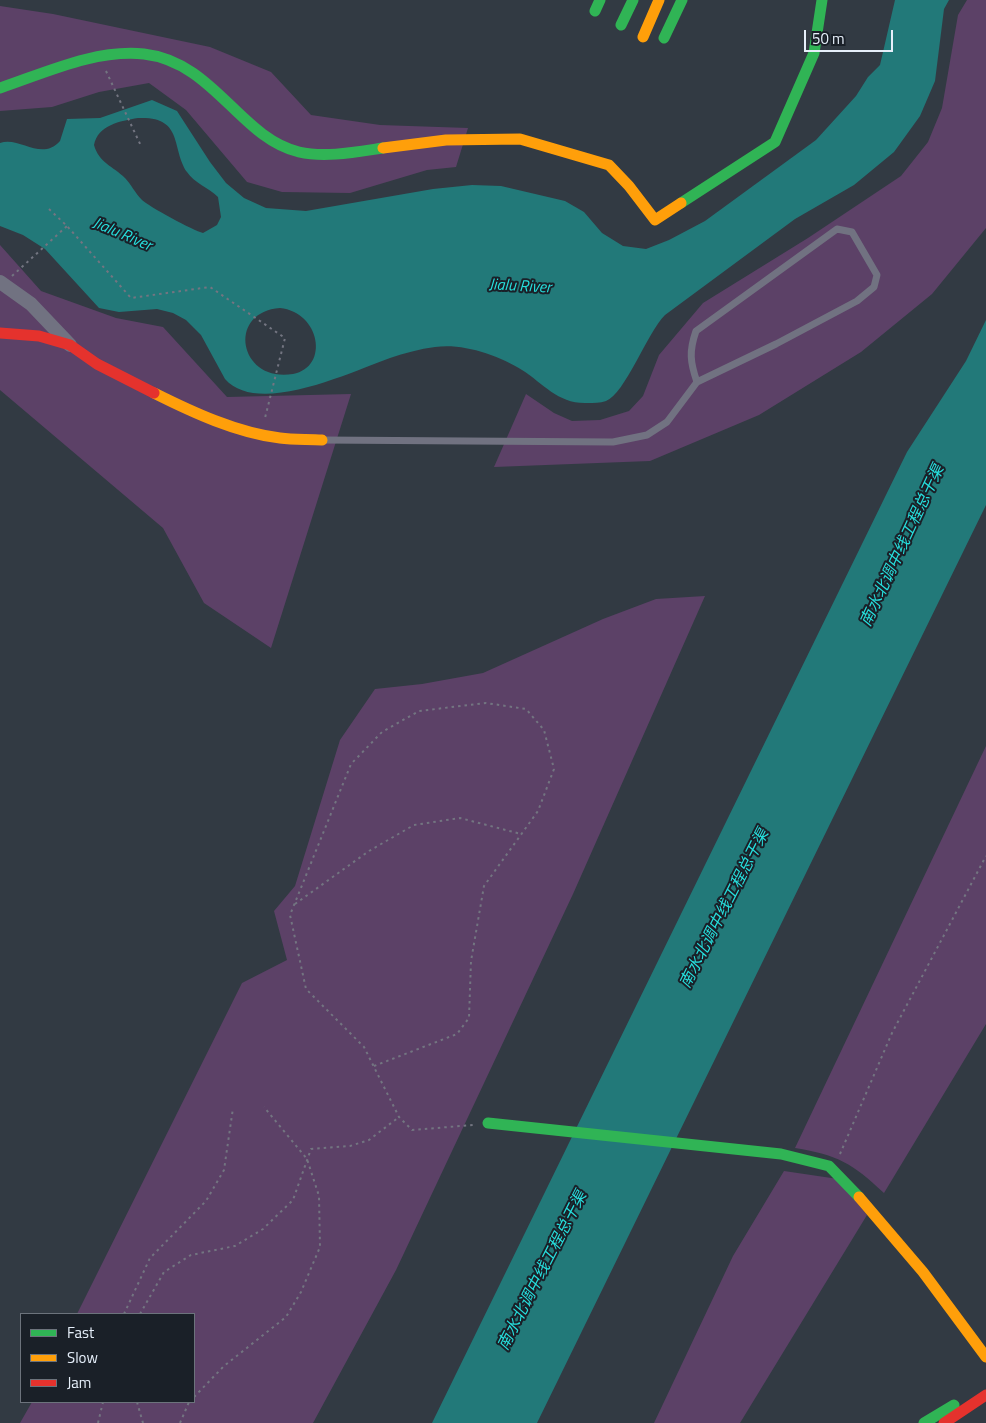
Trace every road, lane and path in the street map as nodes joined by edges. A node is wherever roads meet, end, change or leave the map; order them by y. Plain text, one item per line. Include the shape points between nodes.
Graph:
1 (632, 0) edge
2 (659, 0) edge
3 (682, 0) edge
4 (822, 0) edge
5 (621, 25) dead end
6 (643, 37) dead end
7 (664, 38) dead end
8 (100, 57) junction
9 (0, 88) edge
10 (141, 146) dead end
11 (48, 209) dead end
12 (67, 226) junction
13 (1, 283) edge
14 (0, 333) edge
15 (70, 345) junction
16 (697, 382) junction
17 (262, 433) junction
18 (322, 440) joint
19 (522, 834) junction
20 (986, 856) edge
21 (295, 904) junction
22 (374, 1066) junction
23 (264, 1107) dead end
24 (233, 1108) dead end
25 (399, 1117) junction
26 (488, 1124) joint
27 (307, 1159) junction
28 (833, 1169) junction
29 (124, 1313) edge
30 (141, 1313) edge
31 (986, 1357) edge
32 (986, 1387) edge
33 (986, 1395) edge
34 (195, 1396) edge
35 (103, 1403) edge
36 (137, 1403) edge
37 (189, 1403) edge
38 (98, 1423) edge
39 (143, 1423) edge
40 (180, 1423) edge
41 (924, 1423) edge
42 (944, 1423) edge

1 - 5 main road
2 - 6 main road
3 - 7 main road
4 - 8 main road via 814,53 775,142 655,220 609,166 520,140 446,140 339,154 299,152 269,138 198,75 173,61 144,54
8 - 9 main road
8 - 10 path
11 - 12 path
12 - 13 path
12 - 17 path via 131,298 210,287 285,338
13 - 15 street via 31,304
14 - 15 main road via 39,336
15 - 17 main road via 97,364 180,406
16 - 16 lane via 857,301 874,286 877,275 852,232 837,229 696,331 690,349 690,365
16 - 18 lane via 667,422 646,435 613,442
17 - 18 main road via 279,438
19 - 21 path via 460,818 414,825 369,851
19 - 21 path via 538,811 554,769 544,730 526,709 494,704 419,712 382,732 351,764
19 - 22 path via 484,886 471,962 469,1018 457,1034
20 - 28 path via 892,1033
21 - 22 path via 290,916 306,990 364,1047
22 - 25 path
23 - 27 path
24 - 29 path via 224,1170 206,1201 150,1258
25 - 26 path via 412,1130
25 - 27 path via 369,1140 350,1146 311,1149
26 - 28 main road via 781,1154
27 - 30 path via 293,1200 263,1229 235,1246 191,1255 164,1272
27 - 34 path via 319,1196 320,1247 301,1292 286,1317 224,1366
28 - 31 main road via 923,1272
32 - 41 main road
33 - 42 main road
35 - 38 path
36 - 39 path
37 - 40 path

